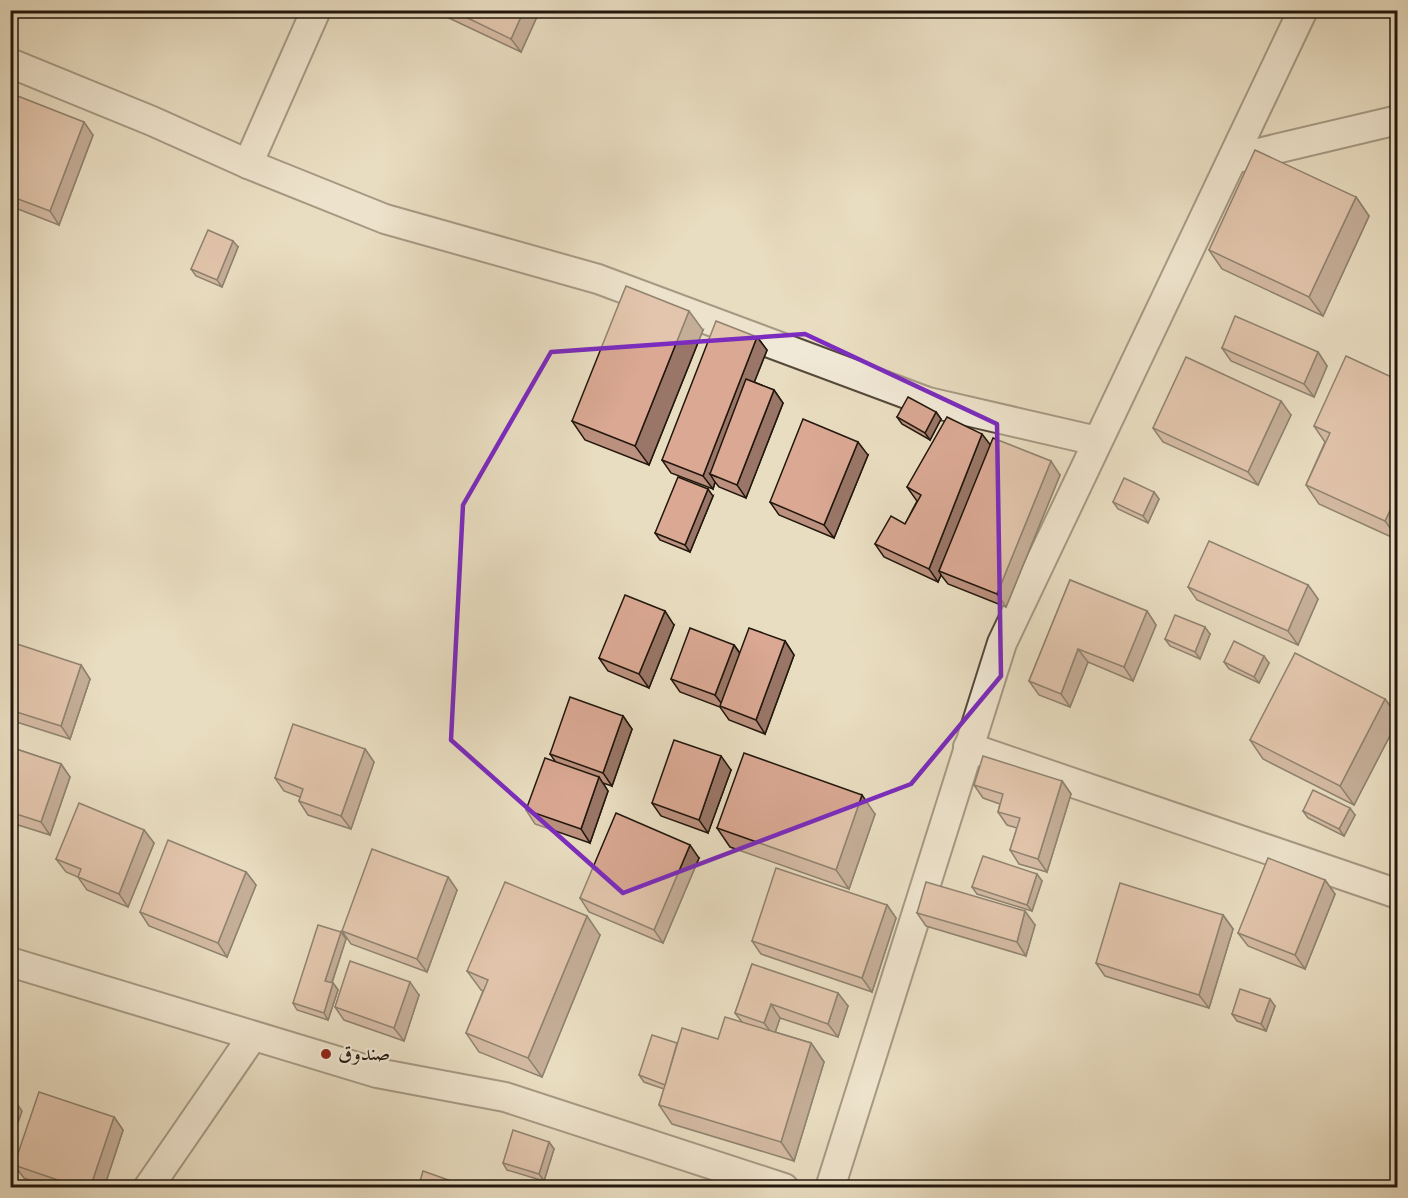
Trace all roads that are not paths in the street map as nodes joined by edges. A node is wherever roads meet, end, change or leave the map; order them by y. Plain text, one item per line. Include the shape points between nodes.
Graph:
1 (315, 10) edge
2 (1304, 10) edge
3 (10, 63) edge
4 (1398, 120) edge
5 (1233, 159) junction
6 (248, 164) junction
7 (1096, 441) junction
8 (968, 747) junction
9 (1398, 894) edge
10 (10, 962) edge
11 (252, 1037) junction
12 (148, 1188) edge
13 (784, 1188) edge
14 (830, 1188) edge

1 - 6 lane
2 - 5 lane
3 - 6 lane
4 - 5 lane
5 - 7 lane
6 - 7 lane via 385,219 598,279 928,402
7 - 8 lane via 1002,643
8 - 9 lane
8 - 14 lane
10 - 11 lane
11 - 12 lane
11 - 13 lane via 377,1073 505,1097

